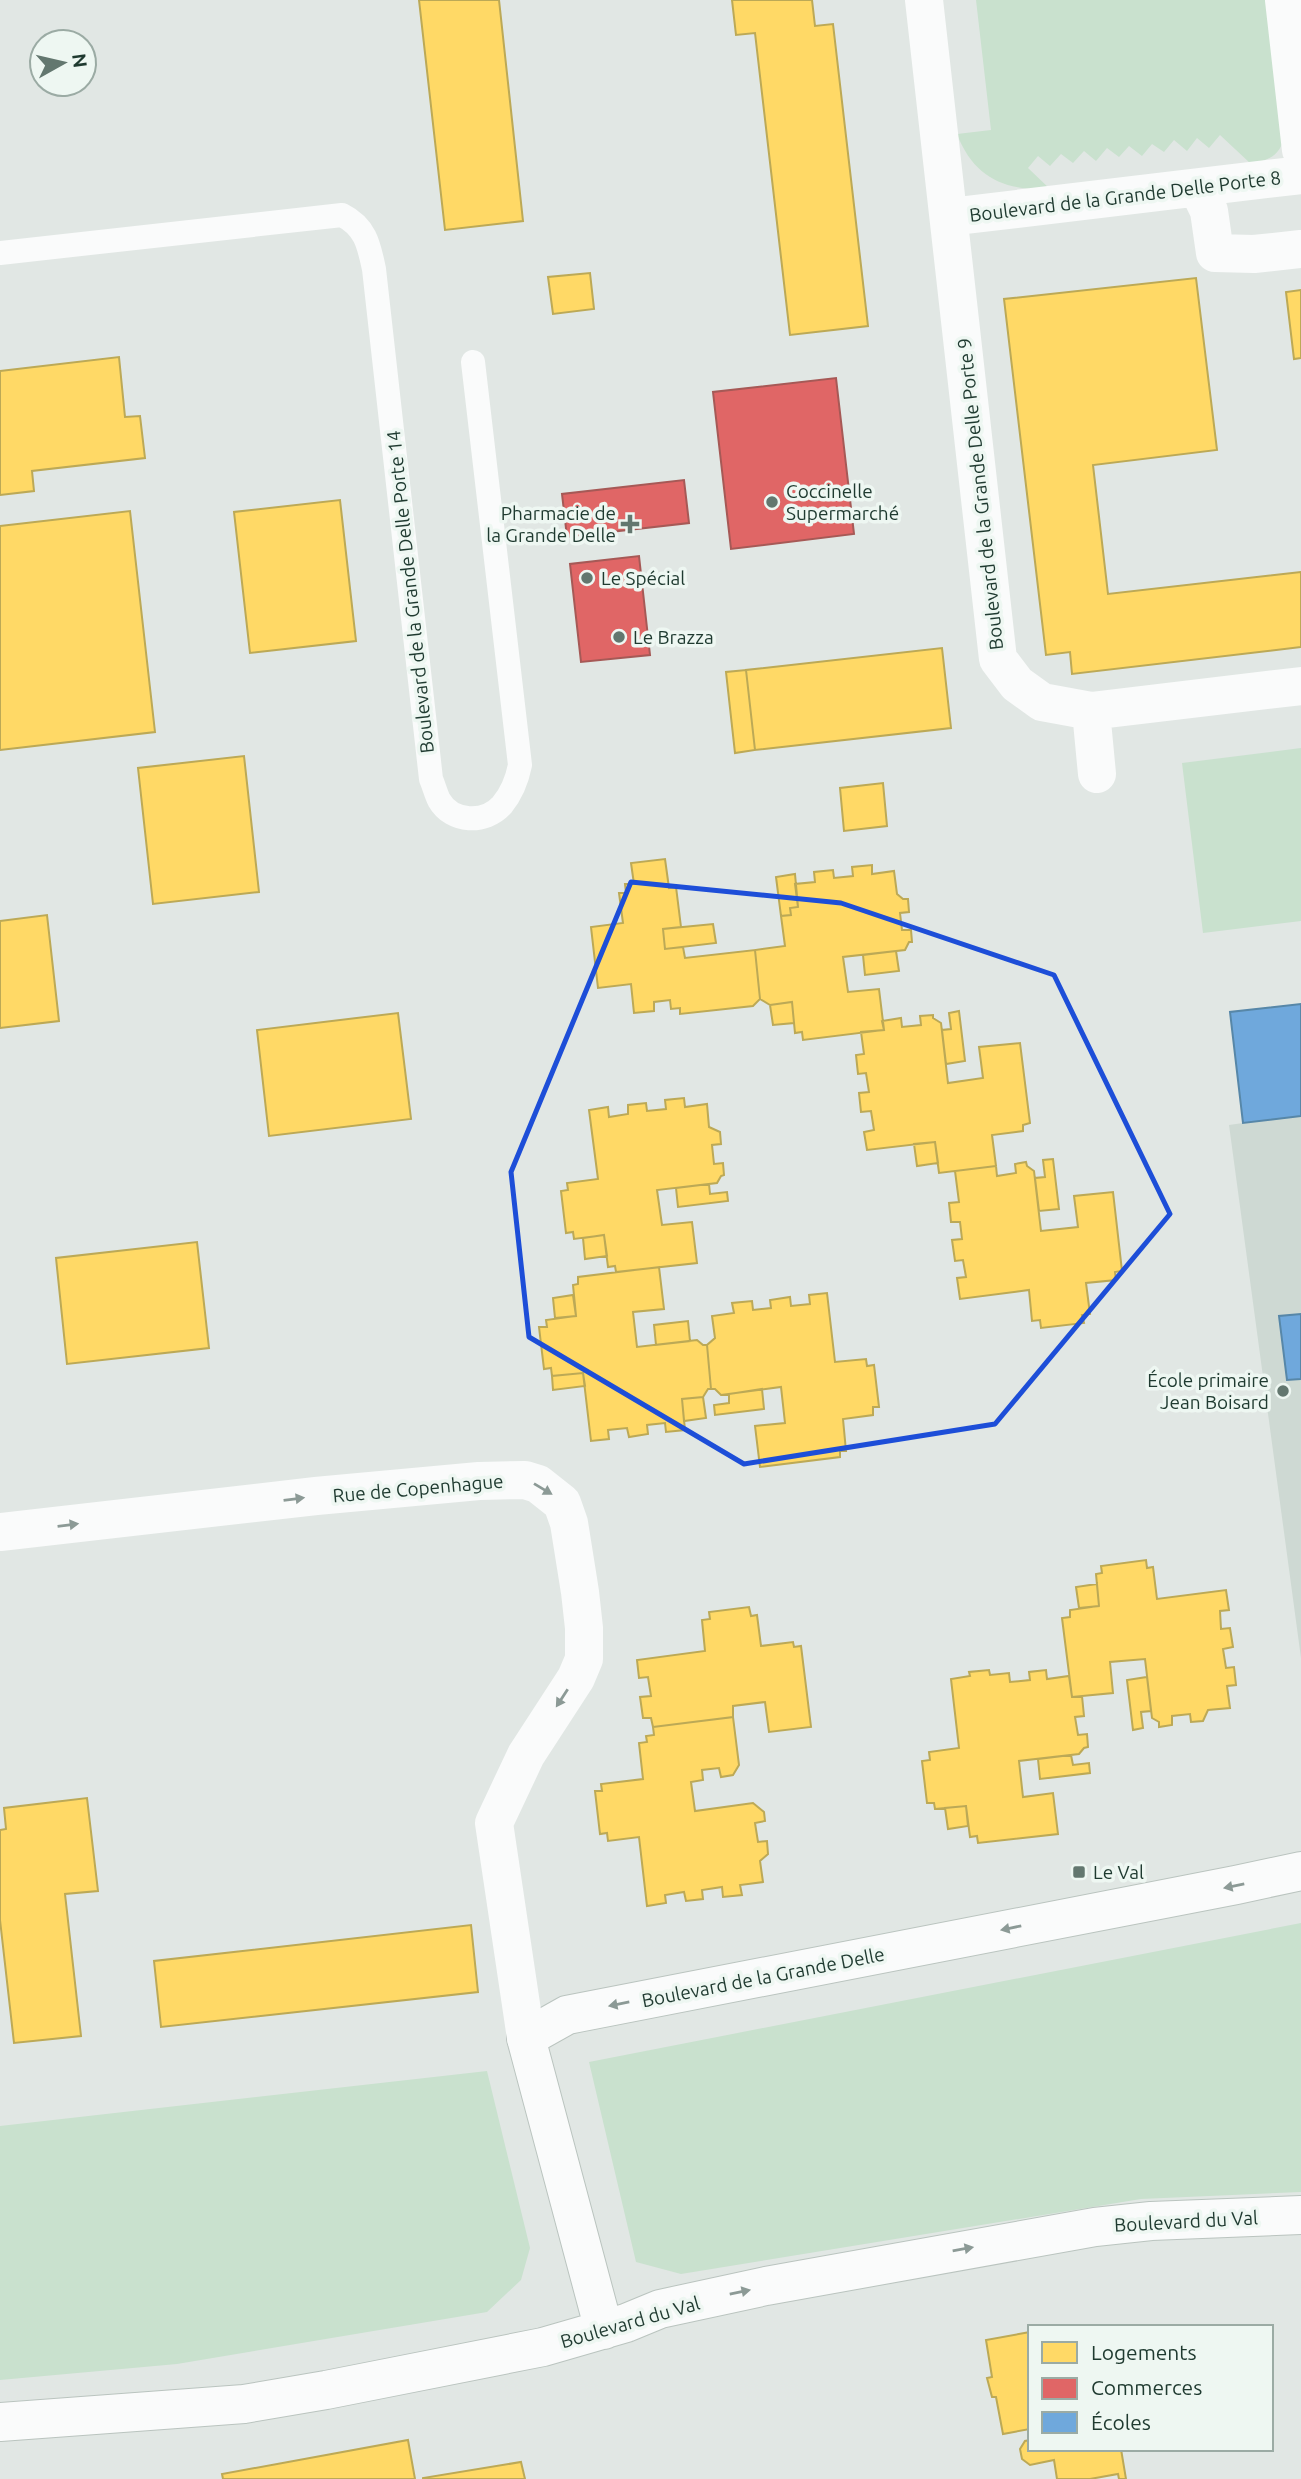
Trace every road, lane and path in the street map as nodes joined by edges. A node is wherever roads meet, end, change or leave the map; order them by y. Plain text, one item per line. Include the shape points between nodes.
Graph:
1 (924, 0) edge
2 (1284, 0) edge
3 (1301, 150) edge
4 (1301, 175) edge
5 (1198, 188) junction
6 (949, 217) junction
7 (1301, 249) edge
8 (0, 253) edge
9 (473, 362) dead end
10 (1301, 686) edge
11 (1091, 711) junction
12 (1097, 774) dead end
13 (0, 1532) edge
14 (1301, 1871) edge
15 (526, 2038) junction
16 (1301, 2215) edge
17 (604, 2330) junction
18 (0, 2422) edge

1 - 6 street, Boulevard de la Grande Delle Porte 9
2 - 3 street, Boulevard de la Grande Delle Porte 8
4 - 5 street, Boulevard de la Grande Delle Porte 8
5 - 6 street, Boulevard de la Grande Delle Porte 8
5 - 7 street via 1209,211 1215,253
6 - 11 street, Boulevard de la Grande Delle Porte 9 via 998,659 1017,684 1042,702
8 - 9 lane, Boulevard de la Grande Delle Porte 14 via 342,215 354,221 366,236 374,269 432,779 449,811 471,819 502,805 516,784 520,765
10 - 11 street, Boulevard de la Grande Delle Porte 9
11 - 12 street
13 -> 15 street, Rue de Copenhague via 479,1481 525,1480 562,1503 584,1628 584,1659 526,1755 494,1823
14 -> 15 street, Boulevard de la Grande Delle via 567,2015
15 - 17 street
17 -> 16 street, Boulevard du Val via 660,2309 766,2286 1054,2234 1151,2221
17 - 18 street, Boulevard du Val via 462,2364 244,2404

